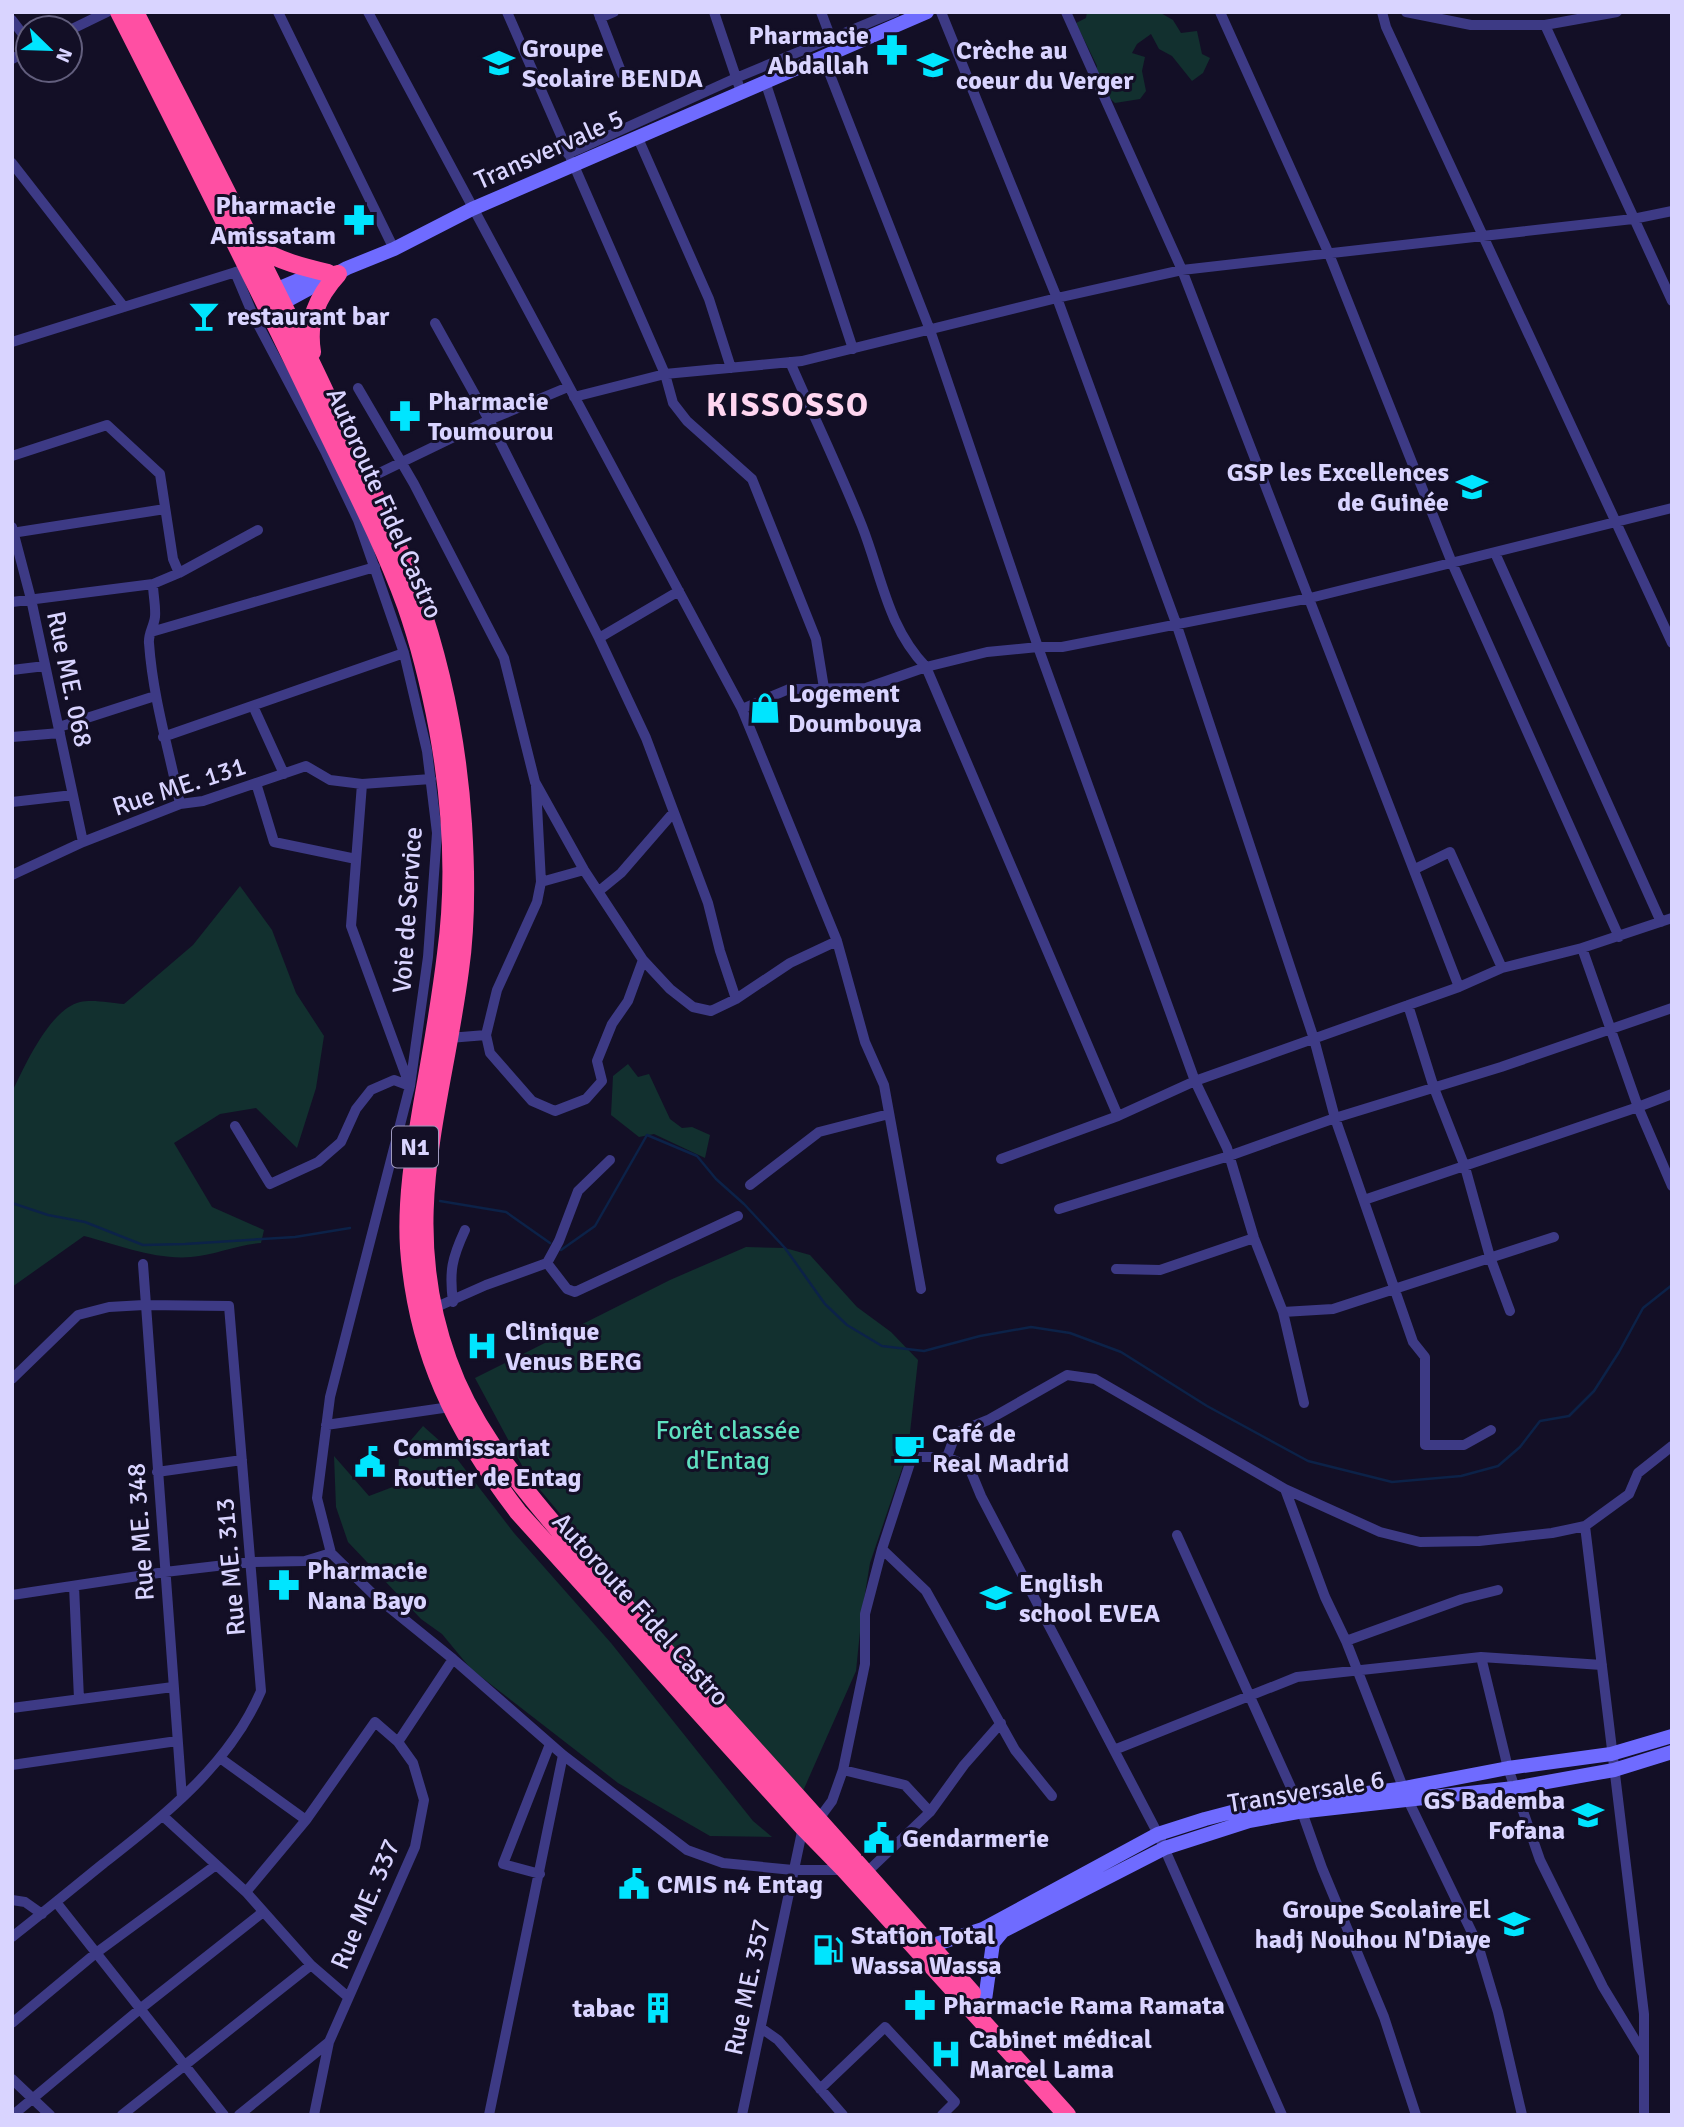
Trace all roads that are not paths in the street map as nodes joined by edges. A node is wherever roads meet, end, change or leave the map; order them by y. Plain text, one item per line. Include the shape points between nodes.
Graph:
1 (106, 12) edge
2 (119, 12) edge
3 (135, 12) edge
4 (278, 12) edge
5 (368, 12) edge
6 (507, 12) edge
7 (614, 12) edge
8 (714, 12) edge
9 (821, 12) edge
10 (895, 12) edge
11 (927, 12) edge
12 (941, 12) edge
13 (1066, 12) edge
14 (1220, 12) edge
15 (1382, 12) edge
16 (1406, 12) edge
17 (1617, 12) edge
18 (599, 15) edge
19 (84, 23) edge
20 (1545, 25) junction
21 (830, 49) junction
22 (622, 74) dead end
23 (736, 78) junction
24 (765, 81) junction
25 (741, 93) junction
26 (637, 136) junction
27 (571, 159) junction
28 (14, 167) edge
29 (472, 209) junction
30 (1672, 211) edge
31 (1633, 219) junction
32 (1483, 235) junction
33 (255, 247) junction
34 (394, 249) junction
35 (1329, 254) junction
36 (242, 270) junction
37 (1182, 270) junction
38 (338, 271) junction
39 (273, 299) junction
40 (1057, 299) junction
41 (1672, 300) edge
42 (124, 307) junction
43 (435, 323) dead end
44 (930, 330) junction
45 (12, 342) edge
46 (853, 349) junction
47 (790, 362) junction
48 (731, 368) junction
49 (315, 370) junction
50 (665, 374) junction
51 (568, 387) junction
52 (358, 388) dead end
53 (574, 397) junction
54 (489, 420) junction
55 (12, 456) edge
56 (401, 462) junction
57 (367, 479) junction
58 (1672, 508) edge
59 (165, 509) junction
60 (1615, 524) junction
61 (258, 530) dead end
62 (13, 531) edge
63 (1495, 553) junction
64 (1452, 564) junction
65 (375, 567) junction
66 (179, 573) junction
67 (153, 584) junction
68 (679, 591) junction
69 (1310, 597) junction
70 (31, 599) junction
71 (12, 602) edge
72 (1176, 622) junction
73 (151, 632) junction
74 (599, 638) junction
75 (1672, 643) edge
76 (1038, 647) junction
77 (404, 653) junction
78 (45, 666) junction
79 (926, 667) junction
80 (12, 670) edge
81 (824, 688) junction
82 (155, 696) junction
83 (253, 705) junction
84 (742, 709) junction
85 (59, 730) junction
86 (12, 737) edge
87 (163, 737) junction
88 (284, 774) junction
89 (430, 779) junction
90 (536, 782) junction
91 (256, 783) junction
92 (362, 784) junction
93 (73, 795) junction
94 (12, 802) edge
95 (180, 804) junction
96 (674, 813) junction
97 (83, 842) junction
98 (356, 859) junction
99 (1415, 869) junction
100 (584, 870) junction
101 (12, 876) edge
102 (541, 882) junction
103 (599, 891) junction
104 (1672, 918) edge
105 (1661, 922) junction
106 (1619, 937) junction
107 (837, 941) junction
108 (1582, 948) junction
109 (643, 960) junction
110 (1503, 968) junction
111 (1460, 987) junction
112 (736, 999) junction
113 (1408, 1005) junction
114 (1672, 1008) edge
115 (1610, 1030) junction
116 (486, 1035) junction
117 (449, 1038) junction
118 (1314, 1039) junction
119 (1195, 1081) junction
120 (418, 1088) junction
121 (1434, 1088) junction
122 (1672, 1094) edge
123 (1638, 1107) junction
124 (890, 1114) junction
125 (1118, 1116) junction
126 (1335, 1118) junction
127 (235, 1126) dead end
128 (1229, 1156) junction
129 (1002, 1159) dead end
130 (610, 1160) dead end
131 (1465, 1167) junction
132 (750, 1185) dead end
133 (1672, 1186) edge
134 (1364, 1199) junction
135 (1059, 1209) dead end
136 (738, 1216) dead end
137 (465, 1230) dead end
138 (1554, 1237) dead end
139 (1254, 1238) junction
140 (1490, 1257) junction
141 (547, 1263) junction
142 (143, 1264) dead end
143 (1116, 1269) dead end
144 (921, 1289) dead end
145 (1395, 1289) junction
146 (453, 1302) junction
147 (144, 1304) junction
148 (432, 1309) junction
149 (1510, 1311) dead end
150 (1283, 1312) junction
151 (12, 1379) edge
152 (1304, 1403) dead end
153 (450, 1407) junction
154 (326, 1425) junction
155 (1491, 1430) dead end
156 (1672, 1446) edge
157 (947, 1457) junction
158 (242, 1460) junction
159 (157, 1472) junction
160 (1285, 1489) junction
161 (1584, 1526) junction
162 (1177, 1535) dead end
163 (882, 1549) junction
164 (331, 1553) junction
165 (251, 1562) junction
166 (164, 1572) junction
167 (74, 1586) junction
168 (1498, 1590) dead end
169 (12, 1595) edge
170 (1346, 1641) junction
171 (1481, 1657) junction
172 (453, 1659) junction
173 (1602, 1665) junction
174 (1357, 1672) junction
175 (173, 1687) junction
176 (1249, 1695) junction
177 (79, 1699) junction
178 (12, 1708) edge
179 (1001, 1723) junction
180 (1672, 1736) edge
181 (177, 1741) junction
182 (398, 1742) junction
183 (550, 1744) junction
184 (1114, 1750) junction
185 (1672, 1752) edge
186 (1612, 1754) junction
187 (563, 1755) junction
188 (220, 1758) junction
189 (12, 1765) edge
190 (1508, 1768) junction
191 (843, 1770) junction
192 (1614, 1770) junction
193 (1514, 1788) junction
194 (1406, 1794) junction
195 (1052, 1796) dead end
196 (182, 1798) junction
197 (1300, 1806) junction
198 (930, 1812) junction
199 (163, 1816) junction
200 (306, 1820) junction
201 (811, 1824) junction
202 (1158, 1833) junction
203 (1165, 1848) junction
204 (216, 1865) junction
205 (793, 1870) junction
206 (845, 1870) junction
207 (866, 1872) junction
208 (540, 1874) junction
209 (246, 1892) junction
210 (12, 1900) edge
211 (56, 1902) junction
212 (262, 1912) junction
213 (42, 1913) junction
214 (12, 1937) edge
215 (925, 1950) junction
216 (96, 1953) junction
217 (311, 1965) junction
218 (348, 1997) junction
219 (984, 2007) junction
220 (140, 2009) junction
221 (12, 2023) edge
222 (761, 2028) junction
223 (329, 2042) junction
224 (1643, 2053) junction
225 (184, 2067) junction
226 (12, 2079) edge
227 (820, 2088) junction
228 (32, 2099) junction
229 (13, 2115) edge
230 (50, 2115) edge
231 (122, 2115) edge
232 (224, 2115) edge
233 (239, 2115) edge
234 (314, 2115) edge
235 (489, 2115) edge
236 (743, 2115) edge
237 (843, 2115) edge
238 (942, 2115) edge
239 (1067, 2115) edge
240 (1083, 2115) edge
241 (1282, 2115) edge
242 (1416, 2115) edge
243 (1522, 2115) edge
244 (1644, 2115) edge

1 - 19 street
2 - 36 highway, Autoroute Fidel Castro / N1
3 - 33 highway, Autoroute Fidel Castro / N1
4 - 34 street
5 - 29 street
6 - 27 street
7 - 18 street
8 - 23 street
9 - 21 street
10 - 21 street
11 - 21 main road, Transvervale 5
12 - 40 street
13 - 37 street
14 - 35 street
15 - 32 street
16 - 20 street via 1471,24
17 - 20 street
18 - 22 street
20 - 31 street
21 - 23 street
21 - 24 main road, Transvervale 5
21 - 44 street
23 - 25 street
23 - 27 street
24 - 25 main road, Transvervale 5
24 - 46 street
25 - 26 main road, Transvervale 5
26 - 27 main road, Transvervale 5
26 - 48 street via 709,299
27 - 29 main road, Transvervale 5
27 - 50 street
28 - 42 street
29 - 34 main road, Transvervale 5
29 - 51 street
30 - 31 street
31 - 32 street
31 - 41 street
32 - 35 street
32 - 60 street
33 - 38 highway via 294,265
33 - 39 highway, Autoroute Fidel Castro / N1
34 - 38 main road, Transvervale 5
35 - 37 street
35 - 64 street
36 - 39 highway, Autoroute Fidel Castro / N1
36 - 42 street
36 - 65 street, Voie de Service via 253,315 326,453
37 - 40 street
37 - 69 street
38 - 39 main road, Transvervale 5
38 - 49 highway via 311,321
39 - 49 highway, Autoroute Fidel Castro / N1
39 - 120 highway, Autoroute Fidel Castro / N1 via 394,575 419,648 438,733 449,815 450,898 447,951
40 - 44 street
40 - 72 street
42 - 45 street
43 - 54 street
44 - 46 street
44 - 76 street
46 - 47 street
47 - 48 street
47 - 79 street via 863,528 891,615
48 - 50 street
49 - 57 highway, Autoroute Fidel Castro / N1
50 - 53 street
50 - 81 street via 673,403 687,421 751,479 816,639
51 - 53 street
51 - 54 street
52 - 56 street
53 - 68 street
54 - 56 street
54 - 74 street
55 - 59 street via 107,425 160,474
56 - 57 street
56 - 90 street via 504,658
57 - 117 highway, Autoroute Fidel Castro / N1 via 430,636 458,769 466,888 461,968
58 - 60 street
59 - 62 street
59 - 66 street
60 - 63 street
60 - 75 street
61 - 66 street
62 - 70 street, Rue ME. 068
63 - 64 street
63 - 105 street
64 - 69 street
64 - 106 street
65 - 73 street
65 - 77 street, Voie de Service
66 - 67 street
67 - 70 street
67 - 73 street
68 - 74 street
68 - 84 street
69 - 72 street
69 - 99 street
70 - 71 street
70 - 78 street, Rue ME. 068
72 - 76 street via 1062,647
72 - 118 street
73 - 82 street
74 - 96 street via 646,738
76 - 79 street via 987,652
76 - 119 street
77 - 83 street
77 - 89 street, Voie de Service
78 - 80 street
78 - 85 street, Rue ME. 068
79 - 81 street via 866,688
79 - 125 street
81 - 84 street via 789,689
82 - 85 street
82 - 87 street
83 - 87 street
83 - 88 street
84 - 107 street
85 - 86 street
85 - 93 street, Rue ME. 068
87 - 95 street
88 - 91 street, Rue ME. 131
88 - 92 street, Rue ME. 131 via 306,766 330,779
89 - 92 street, Rue ME. 131
89 - 120 street, Voie de Service via 437,833
90 - 100 street
90 - 102 street
91 - 95 street, Rue ME. 131
91 - 98 street via 274,842
92 - 98 street
93 - 94 street
93 - 97 street, Rue ME. 068
95 - 97 street, Rue ME. 131
96 - 103 street
96 - 112 street via 708,903
97 - 101 street, Rue ME. 131
98 - 120 street via 351,926
99 - 110 street via 1450,852
99 - 111 street
100 - 102 street
100 - 103 street
102 - 116 street via 537,902 497,990
103 - 109 street
104 - 105 street
105 - 106 street
106 - 108 street
107 - 112 street via 790,963
107 - 124 street
108 - 110 street
108 - 115 street
109 - 112 street via 693,1007 711,1012
109 - 116 street via 597,1062 602,1081 586,1099 555,1111 531,1101 490,1053
110 - 111 street
111 - 113 street
113 - 118 street
113 - 121 street
114 - 115 street
115 - 121 street
115 - 123 street
116 - 117 street
117 - 148 highway, Autoroute Fidel Castro / N1 via 425,1183 423,1225
118 - 119 street
118 - 126 street
119 - 125 street
119 - 128 street
120 - 127 street via 394,1080 371,1090 341,1142 318,1162 270,1184
120 - 153 highway, Autoroute Fidel Castro / N1 via 409,1249 430,1358
120 - 154 street, Voie de Service via 330,1397
121 - 126 street
121 - 131 street
122 - 123 street
123 - 131 street
123 - 133 street
124 - 132 street via 819,1132
124 - 144 street
125 - 129 street
126 - 128 street
126 - 134 street
128 - 135 street
128 - 139 street
130 - 141 street via 578,1191
131 - 134 street
131 - 140 street
134 - 145 street
136 - 141 street via 575,1292 567,1289
137 - 146 street via 449,1276
138 - 140 street
139 - 143 street via 1160,1270
139 - 150 street
140 - 145 street
140 - 149 street
141 - 146 street
142 - 147 street, Rue ME. 348
145 - 150 street via 1333,1309
145 - 155 street via 1413,1342 1425,1357 1425,1445 1464,1445
146 - 148 street
147 - 151 street via 78,1315
147 - 158 street, Rue ME. 313 via 229,1306
147 - 159 street, Rue ME. 348
148 - 201 highway, Autoroute Fidel Castro / N1 via 448,1362 473,1417 519,1483
150 - 152 street
153 - 154 street
153 - 201 highway, Autoroute Fidel Castro / N1 via 482,1464 518,1512
154 - 164 street, Voie de Service via 317,1498
156 - 161 street via 1638,1473 1629,1494
157 - 160 street via 956,1433 1067,1375 1095,1379
157 - 163 street, Rue ME. 357 via 912,1457
157 - 184 street via 969,1468
158 - 159 street
158 - 165 street, Rue ME. 313
159 - 166 street, Rue ME. 348
160 - 161 street via 1380,1532 1420,1542 1479,1541
160 - 170 street
161 - 173 street
162 - 176 street
163 - 179 street via 926,1591
163 - 191 street, Rue ME. 357 via 865,1614 865,1664
164 - 165 street via 305,1561
164 - 172 street via 374,1595
165 - 166 street
165 - 188 street, Rue ME. 313 via 261,1691
166 - 167 street
166 - 175 street, Rue ME. 348
167 - 169 street
167 - 177 street
168 - 170 street
170 - 174 street
171 - 173 street
171 - 174 street
171 - 190 street
172 - 182 street
172 - 183 street
173 - 186 street
174 - 176 street via 1297,1677
174 - 194 street
175 - 177 street
175 - 181 street, Rue ME. 348
176 - 184 street
176 - 197 street
177 - 178 street
179 - 195 street via 1015,1750
179 - 198 street
180 - 186 main road, Transversale 6
181 - 189 street
181 - 196 street, Rue ME. 348
182 - 200 street, Rue ME. 337 via 375,1722
182 - 218 street, Rue ME. 337 via 413,1763 424,1800 415,1847
183 - 187 street
183 - 208 street via 503,1864
184 - 202 street
185 - 192 main road, Transversale 6
186 - 190 main road, Transversale 6
186 - 192 street
187 - 205 street via 687,1850 723,1863
187 - 208 street
188 - 196 street, Rue ME. 313
188 - 200 street
190 - 193 street
190 - 194 main road, Transversale 6
191 - 198 street via 905,1785
191 - 201 street, Rue ME. 357 via 832,1801
192 - 193 main road, Transversale 6
192 - 224 street via 1644,2014
193 - 194 main road, Transversale 6
193 - 224 street via 1546,1871 1603,1987
194 - 197 main road, Transversale 6
194 - 243 street via 1478,1945
196 - 199 street, Rue ME. 313
197 - 202 main road, Transversale 6 via 1247,1808
197 - 203 main road, Transversale 6
197 - 242 street via 1384,2017
198 - 207 street
199 - 204 street
199 - 211 street, Rue ME. 313
200 - 209 street
201 - 205 street, Rue ME. 357
201 - 206 highway, Autoroute Fidel Castro / N1
201 - 207 highway, Autoroute Fidel Castro / N1
202 - 203 street
202 - 215 main road, Transversale 6 via 983,1929
203 - 219 main road, Transversale 6 via 1003,1931 993,1943
203 - 241 street
204 - 209 street
204 - 216 street
205 - 206 street
205 - 222 street, Rue ME. 357
206 - 215 highway, Autoroute Fidel Castro / N1
207 - 215 highway, Autoroute Fidel Castro / N1
208 - 235 street
209 - 212 street
210 - 213 street
211 - 213 street, Rue ME. 313
211 - 216 street
212 - 217 street
212 - 220 street
213 - 214 street, Rue ME. 313
215 - 219 highway, Autoroute Fidel Castro / N1
215 - 239 highway, Autoroute Fidel Castro / N1
216 - 220 street
216 - 221 street
217 - 218 street
217 - 225 street
218 - 223 street, Rue ME. 337
219 - 240 highway, Autoroute Fidel Castro / N1
220 - 225 street
220 - 228 street
222 - 227 street via 778,2040
222 - 236 street, Rue ME. 357
223 - 233 street
223 - 234 street, Rue ME. 337
224 - 244 street
225 - 231 street
225 - 232 street
226 - 228 street
227 - 237 street
227 - 238 street via 885,2027 955,2102
228 - 229 street
228 - 230 street

